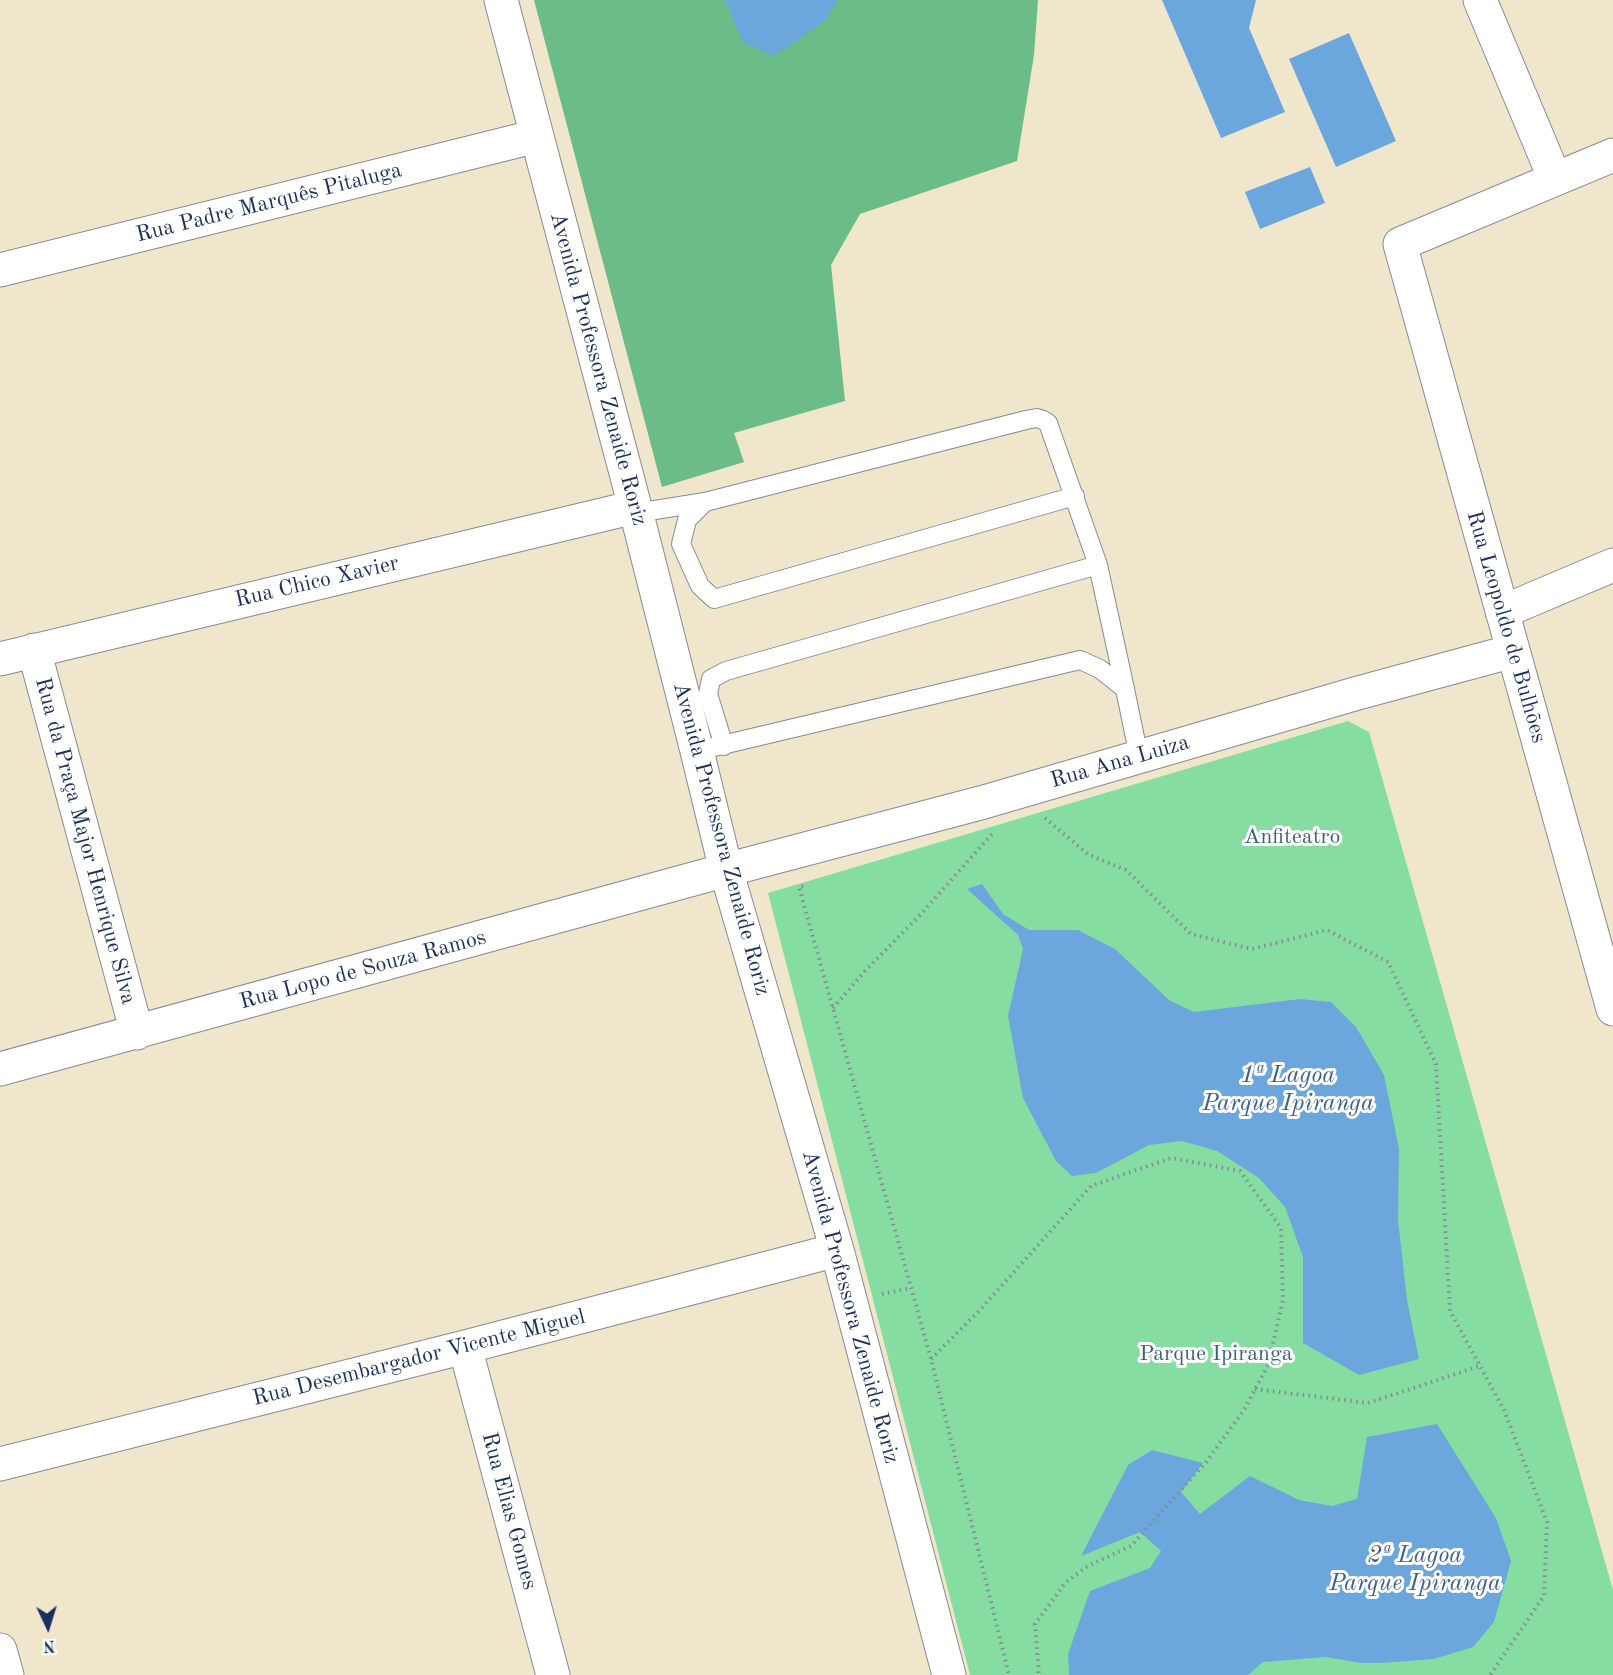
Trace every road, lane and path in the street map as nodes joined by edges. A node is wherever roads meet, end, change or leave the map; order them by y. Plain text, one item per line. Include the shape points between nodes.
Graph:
1 (501, 0) edge
2 (1479, 0) edge
3 (537, 136) junction
4 (1613, 155) edge
5 (1555, 179) junction
6 (0, 270) edge
7 (1075, 496) junction
8 (705, 502) junction
9 (635, 510) junction
10 (1098, 565) junction
11 (1613, 565) edge
12 (1502, 612) junction
13 (34, 650) junction
14 (1514, 651) junction
15 (0, 659) edge
16 (1125, 689) junction
17 (711, 749) junction
18 (1139, 757) junction
19 (1040, 814) dead end
20 (983, 835) dead end
21 (726, 870) junction
22 (810, 884) dead end
23 (833, 1008) junction
24 (1613, 1009) edge
25 (137, 1033) junction
26 (0, 1069) edge
27 (837, 1250) junction
28 (465, 1347) junction
29 (931, 1359) junction
30 (1480, 1366) junction
31 (1256, 1389) junction
32 (0, 1464) edge
33 (0, 1650) edge
34 (7, 1675) edge
35 (553, 1675) edge
36 (949, 1675) edge
37 (1009, 1675) edge
38 (1039, 1675) edge
39 (1490, 1675) edge

1 - 3 street, Avenida Professora Zenaide Roriz
2 - 5 street
3 - 6 street, Rua Padre Marquês Pitaluga
3 - 9 street, Avenida Professora Zenaide Roriz
4 - 5 street
5 - 12 street, Rua Leopoldo de Bulhões via 1400,244
7 - 8 lane via 1048,423 1037,418
7 - 8 lane via 714,599 700,586 681,544 687,520
7 - 10 lane
8 - 9 lane
9 - 13 street, Rua Chico Xavier
9 - 17 street, Avenida Professora Zenaide Roriz
10 - 16 lane
10 - 17 lane via 726,671 711,679 708,694
11 - 12 street
12 - 14 street, Rua Leopoldo de Bulhões
13 - 15 street, Rua Chico Xavier
13 - 25 street, Rua da Praça Major Henrique Silva
14 - 18 street, Rua Ana Luiza
14 - 24 street, Rua Leopoldo de Bulhões
16 - 17 lane via 1100,669 1080,660
16 - 18 lane
17 - 21 street, Avenida Professora Zenaide Roriz
18 - 21 street, Rua Ana Luiza
19 - 30 path via 1089,855 1126,870 1191,934 1252,949 1327,930 1388,962 1436,1064 1450,1311
20 - 23 path via 995,831
21 - 25 street, Rua Lopo de Souza Ramos
21 - 27 street, Avenida Professora Zenaide Roriz
22 - 23 path via 799,887
23 - 29 path
25 - 26 street, Rua Lopo de Souza Ramos
27 - 28 street, Rua Desembargador Vicente Miguel
27 - 36 street, Avenida Professora Zenaide Roriz
28 - 32 street, Rua Desembargador Vicente Miguel
28 - 35 street, Rua Elias Gomes
29 - 31 path via 1091,1186 1171,1158 1240,1171 1281,1228 1283,1300 1268,1365
29 - 37 path
30 - 31 path via 1368,1403
30 - 39 path via 1504,1410 1547,1522 1544,1596
31 - 38 path via 1206,1462 1131,1546 1088,1566 1066,1582 1035,1624
33 - 34 street

